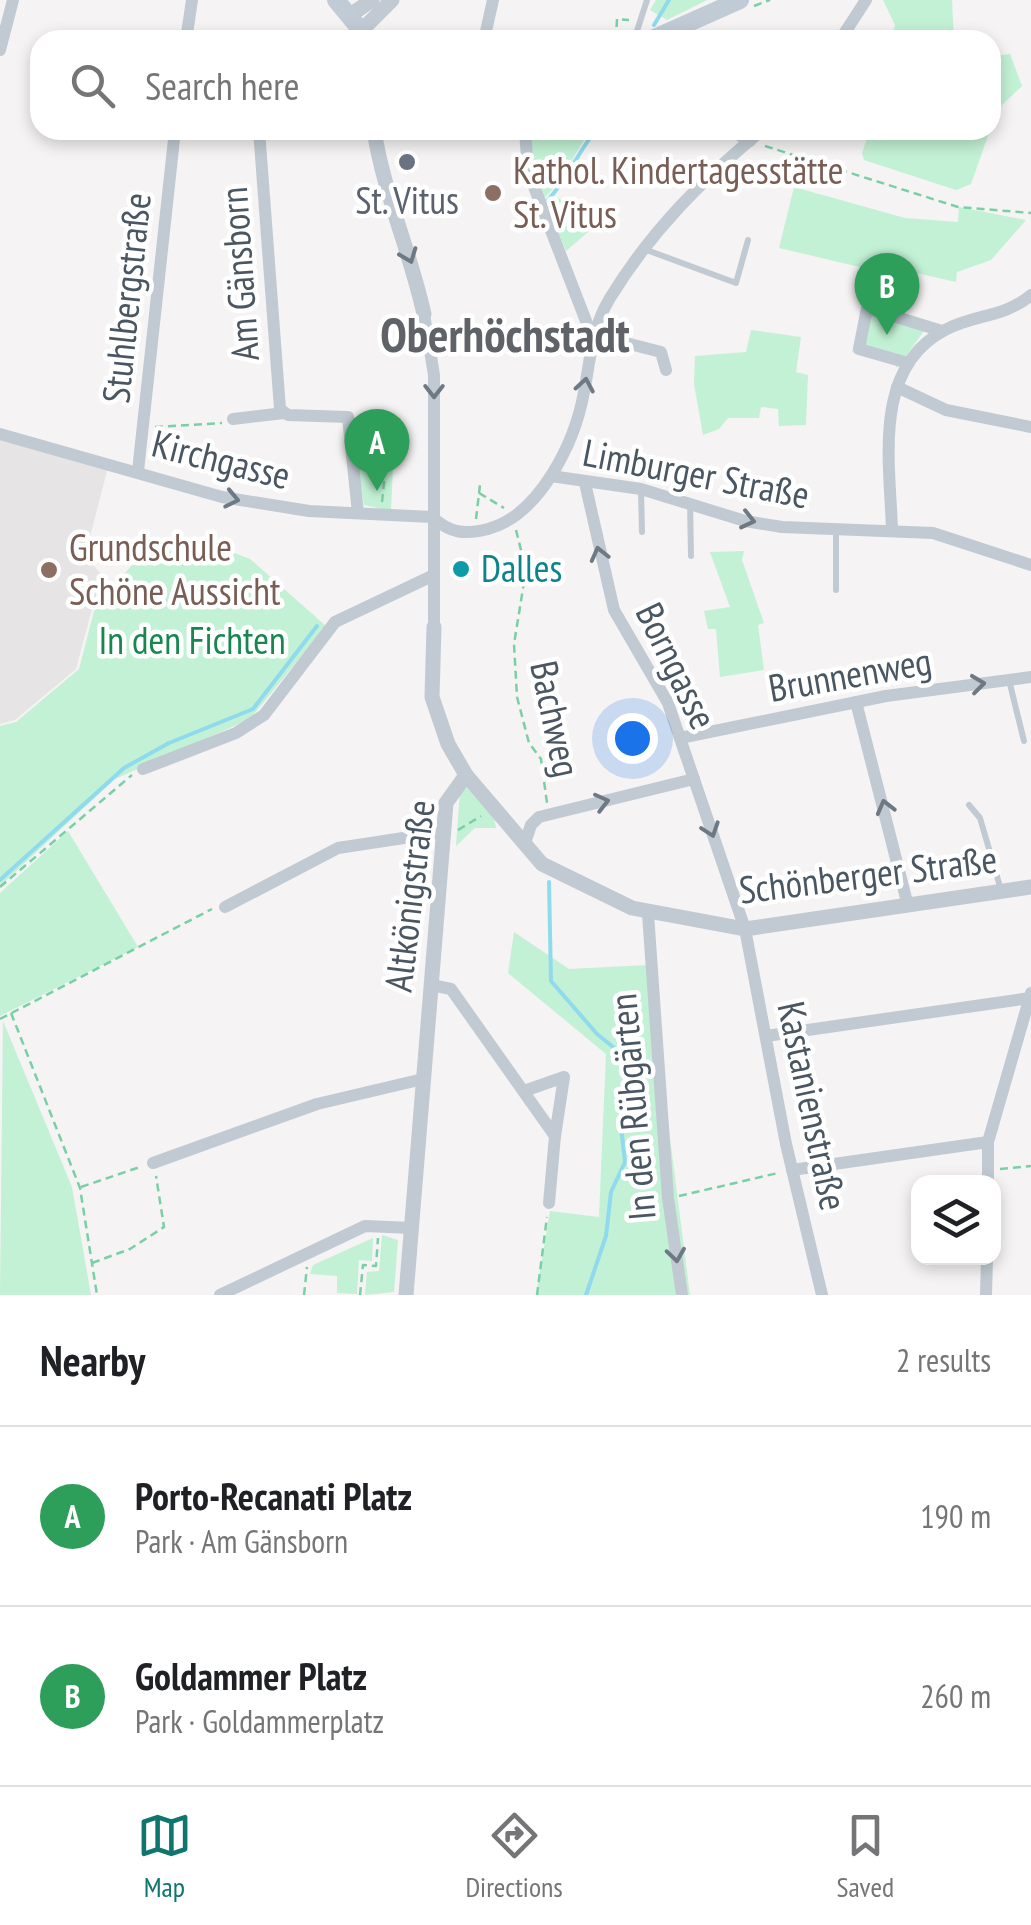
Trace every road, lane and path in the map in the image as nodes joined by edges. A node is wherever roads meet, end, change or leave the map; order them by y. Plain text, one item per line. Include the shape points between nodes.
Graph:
1 (13, 0) edge
2 (192, 0) edge
3 (336, 0) edge
4 (372, 0) edge
5 (392, 0) edge
6 (493, 0) edge
7 (647, 0) edge
8 (740, 0) edge
9 (866, 0) edge
10 (638, 21) junction
11 (360, 29) edge
12 (188, 30) edge
13 (486, 30) edge
14 (617, 30) edge
15 (636, 30) edge
16 (672, 30) edge
17 (846, 30) edge
18 (0, 50) edge
19 (174, 140) edge
20 (260, 140) edge
21 (376, 140) edge
22 (526, 140) edge
23 (750, 140) joint
24 (1031, 213) edge
25 (748, 240) dead end
26 (643, 248) junction
27 (1031, 295) edge
28 (424, 314) joint
29 (942, 331) junction
30 (591, 334) junction
31 (908, 363) junction
32 (666, 370) dead end
33 (896, 387) junction
34 (284, 413) junction
35 (233, 419) joint
36 (1031, 426) edge
37 (144, 428) junction
38 (0, 434) edge
39 (138, 471) junction
40 (385, 474) dead end
41 (551, 476) junction
42 (585, 483) junction
43 (480, 485) dead end
44 (641, 489) junction
45 (479, 493) junction
46 (690, 501) junction
47 (357, 507) junction
48 (516, 516) junction
49 (432, 517) junction
50 (836, 530) junction
51 (892, 530) junction
52 (475, 532) junction
53 (642, 532) dead end
54 (691, 556) dead end
55 (1031, 565) edge
56 (434, 575) junction
57 (836, 590) dead end
58 (434, 627) joint
59 (1031, 677) edge
60 (1009, 680) junction
61 (856, 702) junction
62 (680, 738) junction
63 (1024, 740) dead end
64 (143, 768) joint
65 (466, 774) junction
66 (694, 779) junction
67 (969, 805) dead end
68 (549, 814) junction
69 (482, 816) dead end
70 (443, 832) junction
71 (525, 843) junction
72 (0, 887) edge
73 (1031, 887) edge
74 (1001, 891) junction
75 (907, 902) junction
76 (225, 907) joint
77 (648, 914) junction
78 (746, 929) junction
79 (431, 984) junction
80 (1030, 995) edge
81 (11, 1013) junction
82 (0, 1018) edge
83 (766, 1036) junction
84 (423, 1079) junction
85 (524, 1092) junction
86 (554, 1136) junction
87 (988, 1142) junction
88 (154, 1163) junction
89 (1031, 1166) edge
90 (792, 1170) junction
91 (988, 1175) edge
92 (996, 1175) edge
93 (80, 1188) junction
94 (668, 1198) junction
95 (549, 1203) joint
96 (378, 1226) junction
97 (412, 1228) junction
98 (308, 1253) junction
99 (92, 1263) junction
100 (987, 1265) edge
101 (98, 1295) edge
102 (220, 1295) edge
103 (304, 1295) edge
104 (360, 1295) edge
105 (406, 1295) edge
106 (536, 1295) edge
107 (682, 1295) edge
108 (822, 1295) edge
109 (986, 1295) edge

1 - 18 street
2 - 12 street
3 - 11 main road
4 - 11 street
5 - 11 street
6 - 13 street
7 - 10 lane
8 - 16 main road
9 - 17 street
10 - 14 path via 618,18
10 - 15 lane
19 - 37 street, Stuhlbergstraße
20 - 34 street, Am Gänsborn
21 -> 28 street
22 - 30 street via 528,170
23 - 24 path via 958,207
23 - 26 street via 675,208
25 - 26 lane via 736,283
26 - 30 street
27 - 29 street via 998,315
28 -> 49 street, Altkönigstraße via 434,374
29 - 31 street
29 - 31 street via 867,308 859,349
30 - 32 street via 662,352
41 -> 30 street via 579,413
31 - 33 street
33 - 36 street via 946,410
33 - 51 street via 889,424
34 - 35 street, Am Gänsborn
34 - 47 street, Am Gänsborn via 348,417
35 - 37 path
37 - 39 street, Stuhlbergstraße
38 - 39 street, Kirchgasse
39 -> 47 street, Kirchgasse via 238,500
40 - 47 path via 383,502
41 - 42 street, Limburger Straße
41 - 48 street, Limburger Straße
42 - 44 street, Limburger Straße
62 -> 42 street, Borngasse via 658,682 614,610
43 - 45 path
44 - 46 street, Limburger Straße
44 - 53 lane
45 - 48 path
45 - 52 path
46 -> 50 street, Limburger Straße via 744,521
46 - 54 lane
47 - 49 street, Kirchgasse
48 - 52 street, Limburger Straße
48 - 68 path, Bachweg via 526,570 514,644 516,696 528,744 540,760
49 - 52 street via 446,529
49 - 56 street, Altkönigstraße
50 - 51 street, Limburger Straße
50 - 57 lane
51 - 55 street, Limburger Straße via 959,539
56 - 58 street, Altkönigstraße
56 - 64 street via 335,622 264,715 236,733
58 - 65 street, Altkönigstraße via 432,697
59 - 60 street, Brunnenweg
61 -> 60 street, Brunnenweg
60 - 63 lane
61 - 62 street, Brunnenweg
75 -> 61 street
62 - 66 street, Borngasse
64 - 72 path
65 - 70 street, Altkönigstraße via 446,803
65 - 71 street, Schönberger Straße
68 -> 66 street
66 -> 78 street, Borngasse
67 - 74 lane via 980,818
68 - 71 street via 531,825
69 - 70 path via 454,833
70 - 76 street via 338,848
70 - 79 street, Altkönigstraße
71 - 77 street, Schönberger Straße via 542,864
73 - 74 street, Schönberger Straße
74 - 75 street, Schönberger Straße
75 - 78 street, Schönberger Straße
76 - 81 path
77 - 78 street, Schönberger Straße
77 - 94 street, In den Rübgärten
78 - 83 street, Kastanienstraße
79 - 84 street, Altkönigstraße
79 - 85 street via 451,990
80 - 83 street
80 - 87 street
81 - 82 path
81 - 93 path
83 - 90 street, Kastanienstraße
84 - 88 street via 316,1104
84 - 97 street, Altkönigstraße
85 - 86 street
85 - 86 street via 564,1077
86 - 95 street
87 - 90 street
87 - 91 street
88 - 93 path
88 - 99 path via 164,1227
89 - 92 path
90 - 94 path
90 - 108 street, Kastanienstraße
93 - 99 path
94 -> 107 street, In den Rübgärten
95 - 106 path
96 - 97 street
96 - 98 street
96 - 104 path via 376,1266 363,1265
97 - 105 street, Altkönigstraße
98 - 102 street
98 - 103 path
99 - 101 path
100 - 109 street

